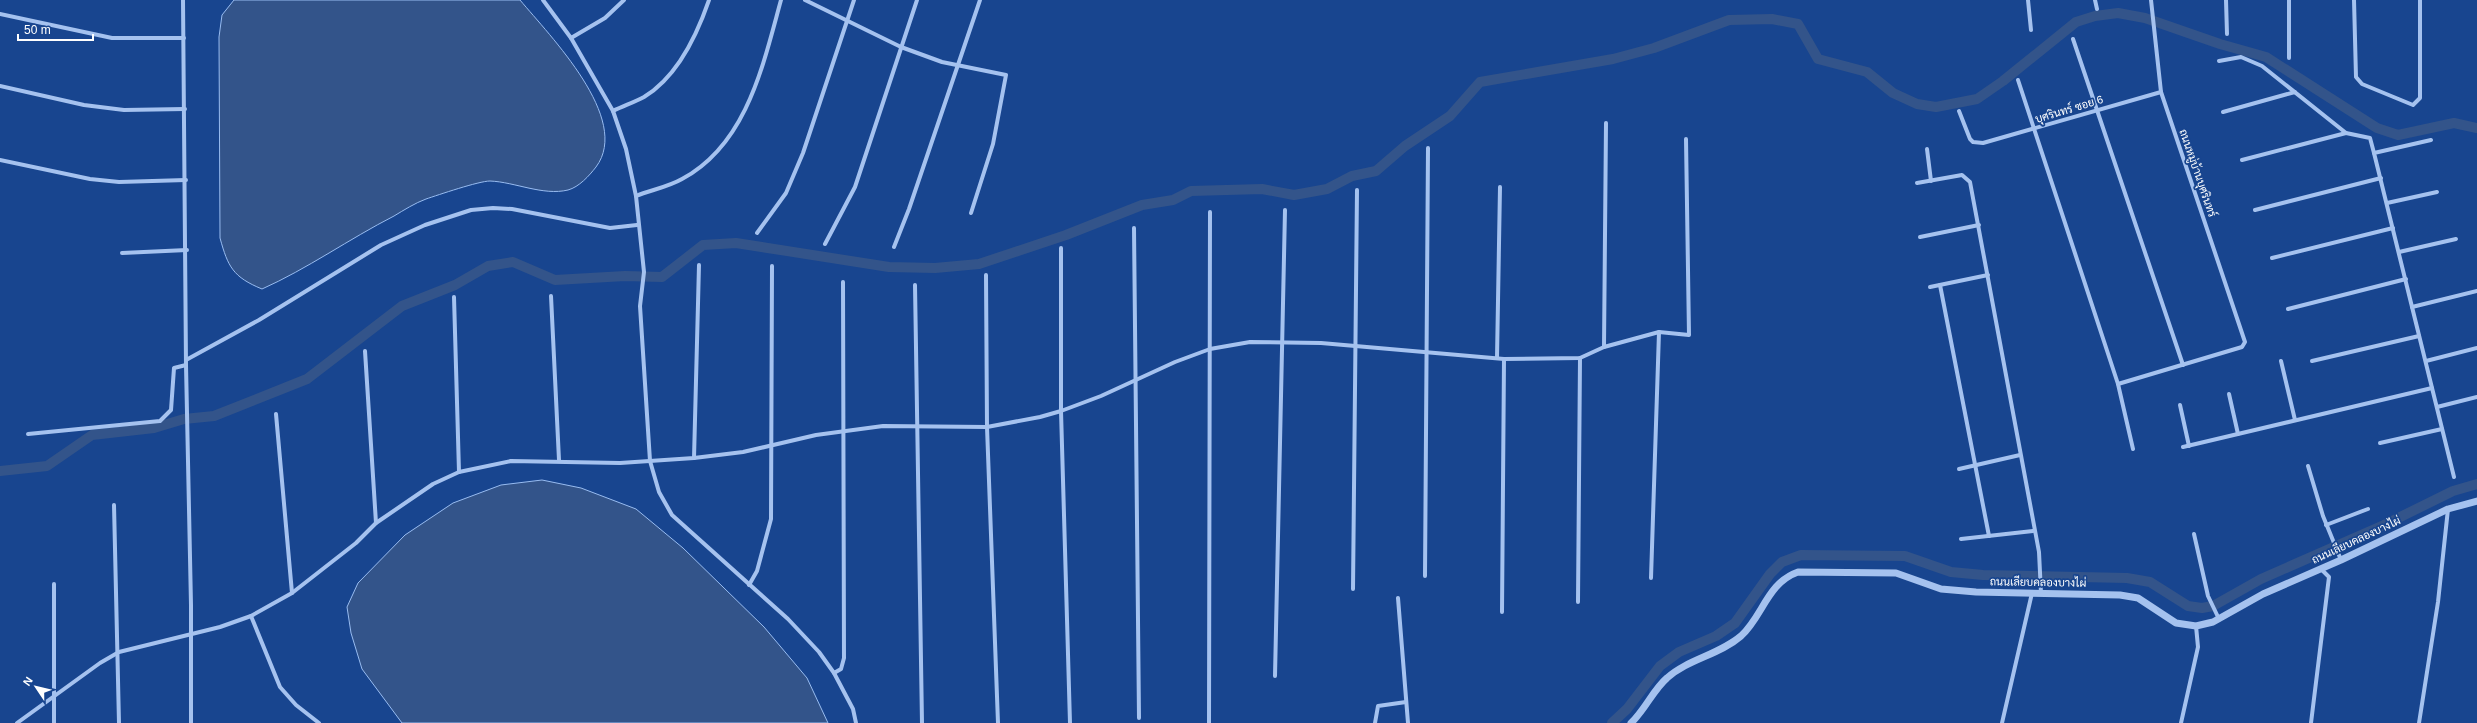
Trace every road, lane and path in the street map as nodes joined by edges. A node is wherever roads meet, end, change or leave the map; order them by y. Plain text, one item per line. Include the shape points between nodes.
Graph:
1 (184, 0) edge
2 (543, 0) edge
3 (624, 0) edge
4 (709, 0) edge
5 (781, 0) edge
6 (805, 0) edge
7 (854, 0) edge
8 (917, 0) edge
9 (980, 0) edge
10 (2028, 0) edge
11 (2096, 0) edge
12 (2151, 0) edge
13 (2226, 0) edge
14 (2289, 0) edge
15 (2354, 0) edge
16 (2420, 0) edge
17 (2097, 9) dead end
18 (0, 14) edge
19 (847, 20) junction
20 (2031, 30) dead end
21 (2227, 34) dead end
22 (184, 38) junction
23 (571, 38) junction
24 (2074, 39) dead end
25 (901, 47) junction
26 (2289, 58) dead end
27 (2219, 61) dead end
28 (958, 65) junction
29 (2018, 80) dead end
30 (0, 86) edge
31 (2161, 92) junction
32 (2295, 92) junction
33 (185, 109) junction
34 (2098, 109) junction
35 (613, 111) junction
36 (1960, 111) dead end
37 (2223, 112) dead end
38 (1606, 123) dead end
39 (2035, 128) junction
40 (2346, 133) junction
41 (1686, 138) dead end
42 (2431, 140) dead end
43 (1428, 148) dead end
44 (1927, 149) dead end
45 (2374, 153) junction
46 (0, 160) edge
47 (2242, 160) dead end
48 (2381, 178) junction
49 (186, 180) junction
50 (1931, 181) junction
51 (1917, 183) dead end
52 (1500, 187) dead end
53 (1357, 190) dead end
54 (2438, 192) dead end
55 (636, 196) junction
56 (2387, 203) junction
57 (1285, 210) dead end
58 (2255, 210) dead end
59 (1210, 212) dead end
60 (971, 213) dead end
61 (637, 225) junction
62 (1979, 225) junction
63 (1134, 228) dead end
64 (2393, 228) junction
65 (757, 233) dead end
66 (1920, 237) dead end
67 (2456, 239) dead end
68 (825, 244) dead end
69 (894, 247) dead end
70 (1061, 248) dead end
71 (186, 250) junction
72 (2399, 252) junction
73 (122, 253) dead end
74 (2272, 258) dead end
75 (699, 265) dead end
76 (772, 266) dead end
77 (986, 275) dead end
78 (1988, 275) junction
79 (2406, 279) junction
80 (843, 282) dead end
81 (916, 285) dead end
82 (1940, 285) junction
83 (1930, 287) dead end
84 (2477, 291) edge
85 (551, 296) dead end
86 (454, 297) dead end
87 (2412, 307) junction
88 (2288, 309) dead end
89 (1659, 332) junction
90 (2419, 336) junction
91 (1282, 343) junction
92 (1355, 346) junction
93 (1604, 347) junction
94 (2477, 348) edge
95 (1210, 350) junction
96 (365, 352) dead end
97 (1427, 352) junction
98 (1497, 358) junction
99 (1580, 358) junction
100 (1504, 359) junction
101 (2281, 361) dead end
102 (2312, 361) dead end
103 (2426, 361) junction
104 (186, 362) junction
105 (2183, 365) junction
106 (1136, 380) junction
107 (2118, 384) junction
108 (2432, 388) junction
109 (2229, 394) dead end
110 (2477, 397) edge
111 (2180, 405) dead end
112 (2437, 407) junction
113 (1061, 411) junction
114 (276, 414) dead end
115 (2295, 420) junction
116 (916, 427) junction
117 (987, 427) junction
118 (2442, 429) junction
119 (843, 432) junction
120 (28, 434) dead end
121 (2238, 434) junction
122 (2380, 443) dead end
123 (770, 446) junction
124 (2189, 446) junction
125 (2183, 448) dead end
126 (2133, 449) dead end
127 (2020, 455) junction
128 (694, 458) junction
129 (559, 460) junction
130 (650, 461) junction
131 (1976, 465) junction
132 (2308, 466) dead end
133 (1959, 469) dead end
134 (459, 472) junction
135 (2454, 477) dead end
136 (2477, 501) edge
137 (114, 505) dead end
138 (2368, 509) dead end
139 (2448, 509) junction
140 (376, 523) junction
141 (2326, 525) junction
142 (2033, 531) junction
143 (2194, 534) dead end
144 (1989, 536) junction
145 (1961, 539) dead end
146 (2341, 560) junction
147 (2321, 568) junction
148 (1425, 576) dead end
149 (1651, 578) dead end
150 (54, 584) dead end
151 (749, 585) junction
152 (1353, 589) dead end
153 (292, 593) junction
154 (2032, 593) junction
155 (2041, 594) junction
156 (1398, 598) dead end
157 (1578, 602) dead end
158 (1502, 612) dead end
159 (2218, 615) junction
160 (251, 616) junction
161 (2196, 626) junction
162 (191, 634) junction
163 (119, 652) junction
164 (834, 673) junction
165 (1275, 676) dead end
166 (54, 698) junction
167 (1406, 702) junction
168 (1139, 718) dead end
169 (17, 723) edge
170 (54, 723) edge
171 (119, 723) edge
172 (191, 723) edge
173 (319, 723) edge
174 (856, 723) edge
175 (922, 723) edge
176 (998, 723) edge
177 (1070, 723) edge
178 (1209, 723) edge
179 (1375, 723) edge
180 (1408, 723) edge
181 (1631, 723) edge
182 (2002, 723) edge
183 (2181, 723) edge
184 (2311, 723) edge
185 (2419, 723) edge

1 - 22 street
2 - 23 street
3 - 23 street via 605,18
4 - 35 street via 692,40 662,83 644,97
5 - 55 street via 757,86 738,123 714,155 682,179
6 - 19 street
7 - 19 street
8 - 25 street
9 - 28 street
10 - 20 street
11 - 17 street
12 - 31 street, ถนนหมู่บ้านบุศรินทร์
13 - 21 street
14 - 26 street
15 - 16 street via 2356,77 2362,84 2413,105 2420,98
18 - 22 street via 112,38
19 - 25 street
19 - 65 street via 803,153 786,193
22 - 33 street
23 - 35 street
24 - 34 street
25 - 28 street
25 - 68 street via 855,187
27 - 32 street via 2241,57 2262,66
28 - 60 street via 1006,75 993,144
28 - 69 street
29 - 39 street
30 - 33 street via 84,105 124,110
31 - 34 street, บุศรินทร์ ซอย 6
31 - 105 street, ถนนหมู่บ้านบุศรินทร์ via 2245,339 2242,346
32 - 37 street
32 - 40 street
33 - 49 street
34 - 39 street, บุศรินทร์ ซอย 6
34 - 105 street
35 - 55 street via 626,149
36 - 39 street, บุศรินทร์ ซอย 6 via 1970,139 1977,144
38 - 93 street
39 - 107 street
40 - 45 street via 2370,138
40 - 47 street
41 - 89 street via 1689,335
42 - 45 street
43 - 97 street
44 - 50 street
45 - 48 street
46 - 49 street via 90,179 119,182
48 - 56 street
48 - 58 street
49 - 71 street
50 - 51 street
50 - 62 street via 1966,176 1970,182
52 - 98 street
53 - 92 street
54 - 56 street
55 - 61 street
56 - 64 street
57 - 91 street
59 - 95 street
61 - 104 street via 610,228 512,209 471,210 425,225 381,245 260,320
61 - 130 street via 644,272 640,306
62 - 66 street
62 - 78 street
63 - 106 street
64 - 72 street
64 - 74 street
67 - 72 street
70 - 113 street
71 - 73 street
71 - 104 street
72 - 79 street
75 - 128 street
76 - 123 street
77 - 117 street
78 - 82 street
78 - 127 street
79 - 87 street
79 - 88 street
80 - 119 street
81 - 116 street
82 - 83 street
82 - 131 street
84 - 87 street
85 - 129 street
86 - 134 street
87 - 90 street
89 - 93 street
89 - 149 street
90 - 102 street
90 - 103 street
91 - 92 street
91 - 95 street via 1250,342
91 - 165 street
92 - 97 street
92 - 152 street
93 - 99 street
94 - 103 street
95 - 106 street via 1174,362
95 - 178 street
96 - 140 street
97 - 98 street
97 - 148 street
98 - 100 street
99 - 100 street
99 - 157 street
100 - 158 street
101 - 115 street
103 - 108 street
104 - 120 street via 172,372 171,410 160,421
104 - 162 street
105 - 107 street
106 - 113 street
106 - 168 street
107 - 126 street
108 - 112 street
108 - 115 street
109 - 121 street
110 - 112 street
111 - 124 street
112 - 118 street
113 - 117 street
113 - 177 street
114 - 153 street
115 - 121 street
116 - 117 street
116 - 119 street via 883,426
116 - 175 street
117 - 176 street
118 - 122 street
118 - 135 street
119 - 123 street
119 - 164 street via 844,658 841,669
121 - 124 street
123 - 128 street
123 - 151 street via 771,519 757,571
124 - 125 street
127 - 131 street
127 - 142 street
128 - 130 street
129 - 130 street
129 - 134 street via 511,461
130 - 151 street via 659,492 672,515
131 - 133 street
131 - 144 street
132 - 141 street
134 - 140 street via 433,484
136 - 139 street, ถนนเลียบคลองบางไผ่
137 - 163 street
138 - 141 street
139 - 146 street, ถนนเลียบคลองบางไผ่
139 - 185 street via 2438,602
140 - 153 street via 356,543
141 - 146 street
142 - 144 street
142 - 155 street via 2040,564
143 - 159 street via 2211,603
144 - 145 street
146 - 147 street, ถนนเลียบคลองบางไผ่
147 - 159 street, ถนนเลียบคลองบางไผ่
147 - 184 street via 2329,577
150 - 166 street
151 - 164 street via 788,619 819,652
153 - 160 street
154 - 155 street, ถนนเลียบคลองบางไผ่
154 - 181 street, ถนนเลียบคลองบางไผ่ via 1941,589 1896,573 1798,572 1785,577 1777,584 1741,636 1718,651 1681,667 1666,678
154 - 182 street
155 - 161 street, ถนนเลียบคลองบางไผ่ via 2120,595 2138,598 2176,623
156 - 167 street
159 - 161 street, ถนนเลียบคลองบางไผ่
160 - 162 street
160 - 173 street via 280,687 296,705
161 - 183 street via 2198,647
162 - 163 street
162 - 172 street
163 - 166 street
163 - 171 street
164 - 174 street via 853,709
166 - 169 street
166 - 170 street
167 - 179 street via 1378,706
167 - 180 street

